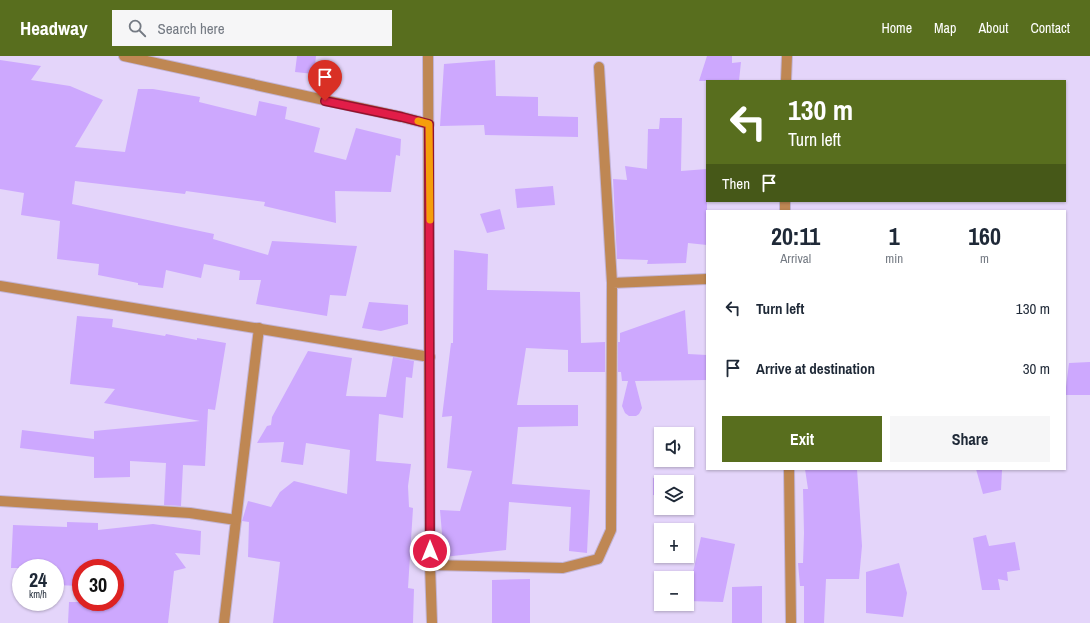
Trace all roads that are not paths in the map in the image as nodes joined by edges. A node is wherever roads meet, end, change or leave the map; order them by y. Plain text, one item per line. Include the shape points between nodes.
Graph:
1 (124, 56) edge
2 (428, 56) edge
3 (787, 56) edge
4 (154, 60) edge
5 (599, 67) dead end
6 (786, 80) edge
7 (429, 124) junction
8 (706, 280) edge
9 (612, 283) junction
10 (0, 286) edge
11 (259, 328) junction
12 (430, 357) junction
13 (789, 470) edge
14 (0, 501) edge
15 (236, 520) junction
16 (430, 566) junction
17 (224, 623) edge
18 (432, 623) edge
19 (790, 623) edge

1 - 4 street
2 - 7 street
3 - 6 street
4 - 7 street
5 - 9 street
7 - 12 street
8 - 9 street
9 - 16 street via 611,530 598,559 563,568
10 - 11 street
11 - 12 street
11 - 15 street
12 - 16 street
13 - 19 street
14 - 15 street via 183,512
15 - 17 street
16 - 18 street

